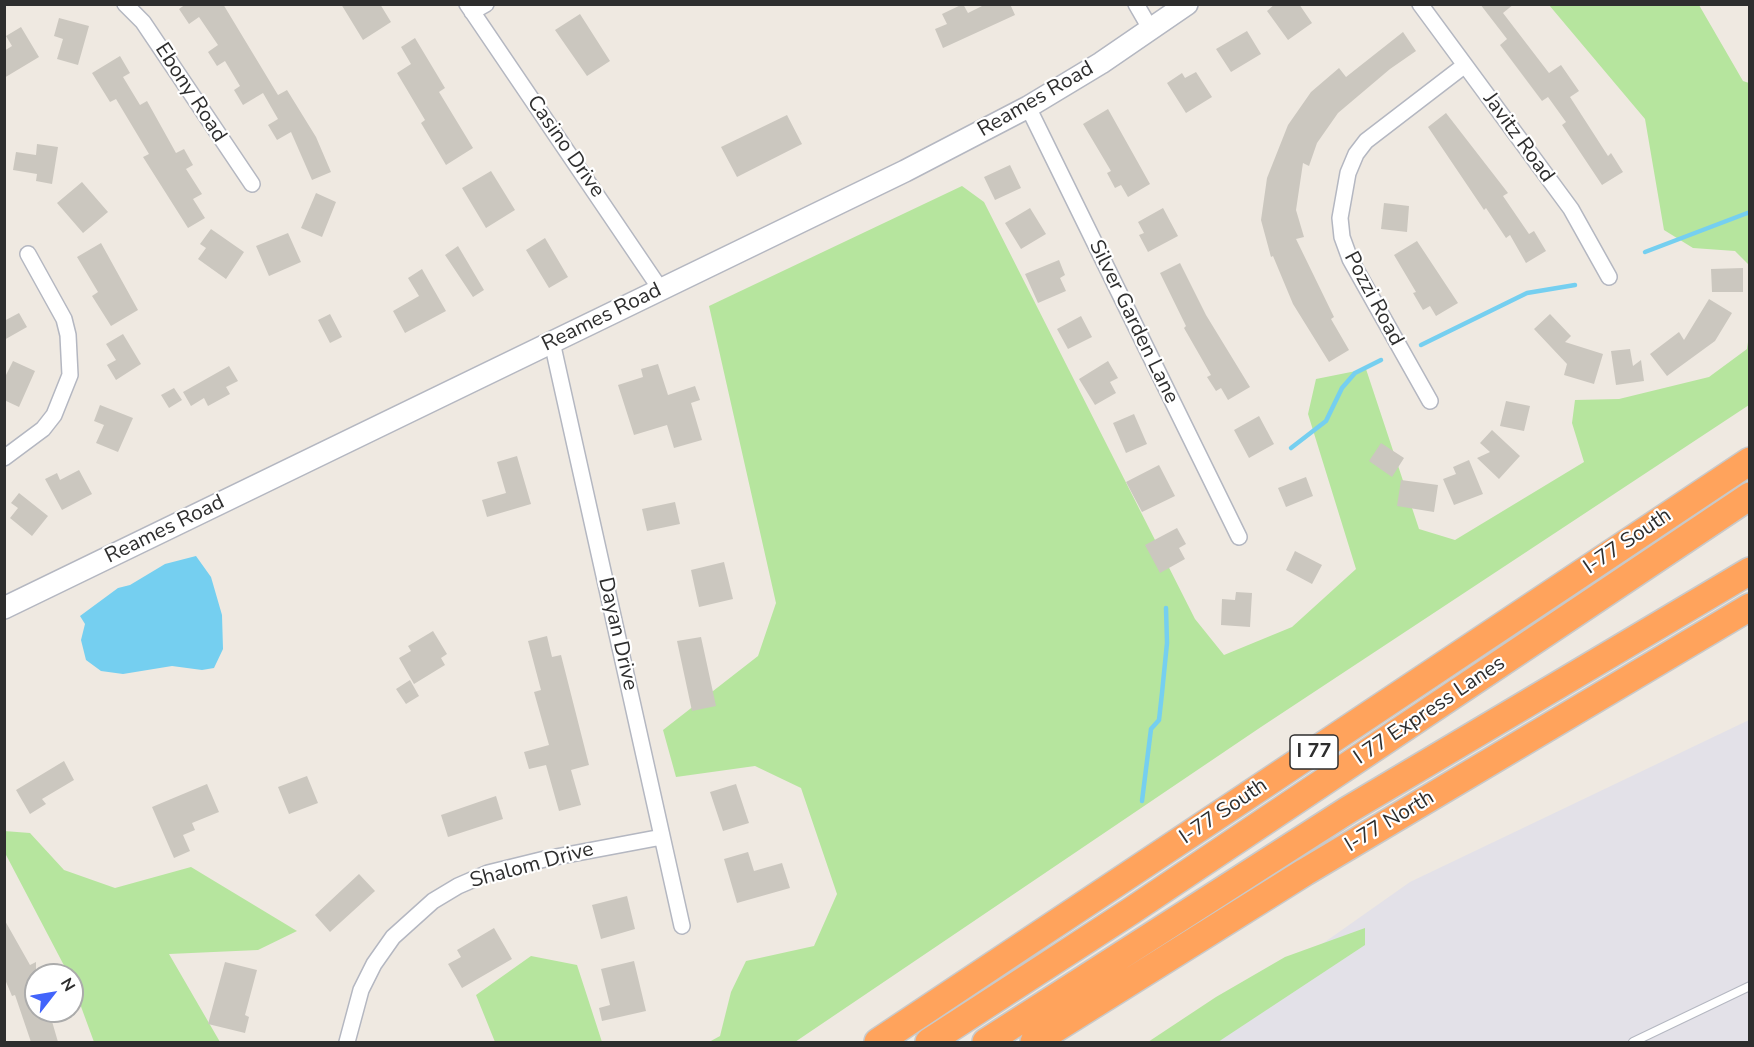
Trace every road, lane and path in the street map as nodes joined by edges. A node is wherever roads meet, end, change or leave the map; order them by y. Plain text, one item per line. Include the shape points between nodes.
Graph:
1 (125, 4) edge
2 (486, 4) edge
3 (1136, 4) edge
4 (1187, 4) edge
5 (1420, 4) edge
6 (470, 8) edge
7 (1151, 30) junction
8 (1465, 66) junction
9 (1028, 107) junction
10 (252, 184) dead end
11 (28, 255) dead end
12 (1609, 277) dead end
13 (661, 291) junction
14 (552, 342) junction
15 (1430, 401) dead end
16 (4, 458) edge
17 (1749, 461) edge
18 (1749, 496) edge
19 (1749, 515) edge
20 (1239, 537) dead end
21 (1749, 555) edge
22 (1749, 571) edge
23 (1618, 584) junction
24 (7, 602) edge
25 (1697, 603) junction
26 (1749, 607) edge
27 (662, 837) junction
28 (682, 926) dead end
29 (1749, 986) edge
30 (347, 1042) edge
31 (878, 1042) edge
32 (929, 1042) edge
33 (986, 1042) edge
34 (1034, 1042) edge
35 (1633, 1042) edge

1 - 10 street, Ebony Road via 143,22
2 - 6 street
3 - 7 street
4 - 7 main road, Reames Road
5 - 8 street, Javitz Road
6 - 13 street, Casino Drive
7 - 9 main road, Reames Road
8 - 12 street, Javitz Road via 1571,209
8 - 15 street, Pozzi Road via 1366,141 1348,173 1340,218 1350,260
9 - 13 main road, Reames Road
9 - 20 street, Silver Garden Lane
11 - 16 street via 64,320 70,375 54,415 43,429
13 - 14 main road, Reames Road
14 - 24 main road, Reames Road
14 - 27 street, Dayan Drive
17 - 31 highway, I-77 South / I 77
18 - 23 highway, I 77 Express Lanes / I 77
19 - 23 highway via 1668,566
21 - 25 highway via 1729,568
22 - 25 highway, I 77 Express Lanes
23 - 32 highway, I 77 Express Lanes / I 77
25 - 33 highway, I 77 Express Lanes via 1338,816
26 - 34 highway, I-77 North via 1305,872
27 - 28 street, Dayan Drive
27 - 30 street, Shalom Drive via 488,873 433,901 393,937 374,964 361,990
29 - 35 lane

